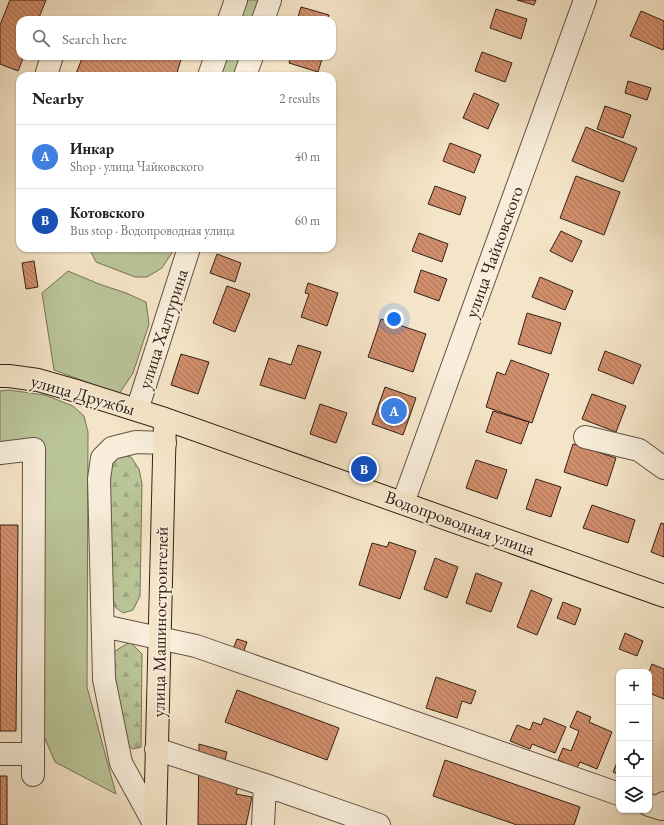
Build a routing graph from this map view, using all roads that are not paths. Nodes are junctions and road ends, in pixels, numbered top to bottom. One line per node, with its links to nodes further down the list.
1 (236, 0): 4 (street)
2 (270, 0): 5 (street)
3 (585, 0): 20 (street, улица Чайковского)
4 (230, 16)
5 (264, 16)
6 (51, 60): 9 (street)
7 (215, 60): 10 (street)
8 (251, 60): 11 (street)
9 (47, 72)
10 (210, 72)
11 (246, 72)
12 (188, 252): 14 (street, улица Халтурина)
13 (0, 376): 14 (main road, улица Дружбы)
14 (137, 410): 15 (main road, улица Дружбы)
15 (165, 419): 17 (main road, улица Машиностроителей); 20 (main road, Водопроводная улица)
16 (585, 437): 19 (street)
17 (165, 443): 22 (street); 23 (main road, улица Машиностроителей)
18 (0, 453): 25 (street)
19 (664, 468)
20 (403, 504): 21 (main road, Водопроводная улица)
21 (664, 596)
22 (103, 626): 23 (street); 28 (street)
23 (159, 639): 24 (main road, улица Машиностроителей); 27 (street)
24 (156, 749): 26 (street); 28 (main road, улица Машиностроителей)
25 (0, 754)
26 (265, 785): 29 (street); 30 (street)
27 (616, 793)
28 (155, 825)
29 (263, 825)
30 (379, 825)

